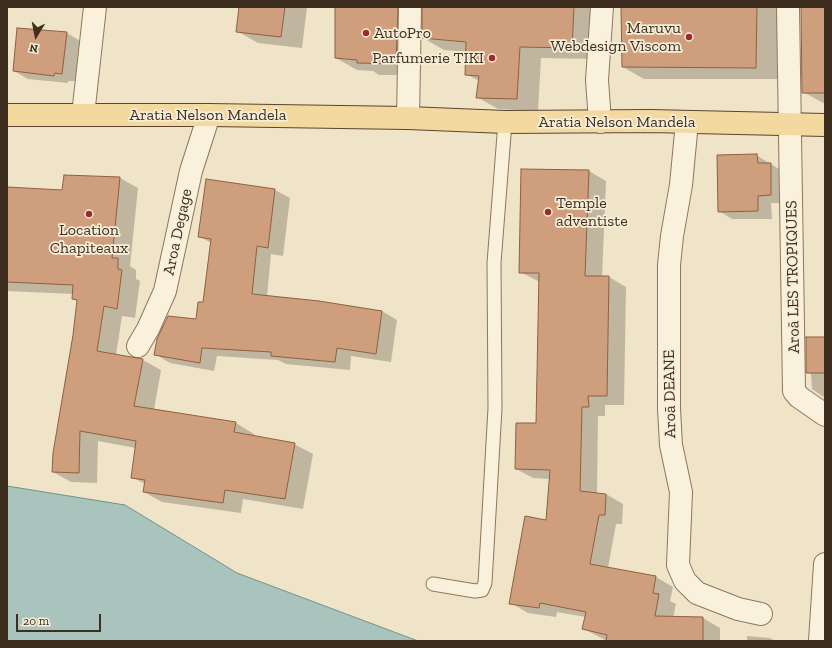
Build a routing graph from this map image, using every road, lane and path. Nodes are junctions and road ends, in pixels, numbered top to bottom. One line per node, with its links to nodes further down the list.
1 (95, 7): 6 (street)
2 (410, 7): 8 (street)
3 (602, 7): 10 (street)
4 (788, 7): 12 (street)
5 (7, 115): 6 (main road, Aratia Nelson Mandela)
6 (83, 115): 7 (main road, Aratia Nelson Mandela)
7 (209, 115): 8 (main road, Aratia Nelson Mandela); 14 (street, Aroa Degage)
8 (408, 118): 9 (main road, Aratia Nelson Mandela)
9 (505, 122): 10 (main road, Aratia Nelson Mandela); 17 (lane)
10 (600, 122): 11 (main road, Aratia Nelson Mandela)
11 (687, 122): 12 (main road, Aratia Nelson Mandela); 18 (street, Aroā DEANE)
12 (791, 124): 13 (main road, Aratia Nelson Mandela); 15 (street, Aroā LES TROPIQUES)
13 (825, 125)
14 (138, 346)
15 (825, 415)
16 (825, 564): 19 (street)
17 (433, 584)
18 (761, 614)
19 (820, 641)

